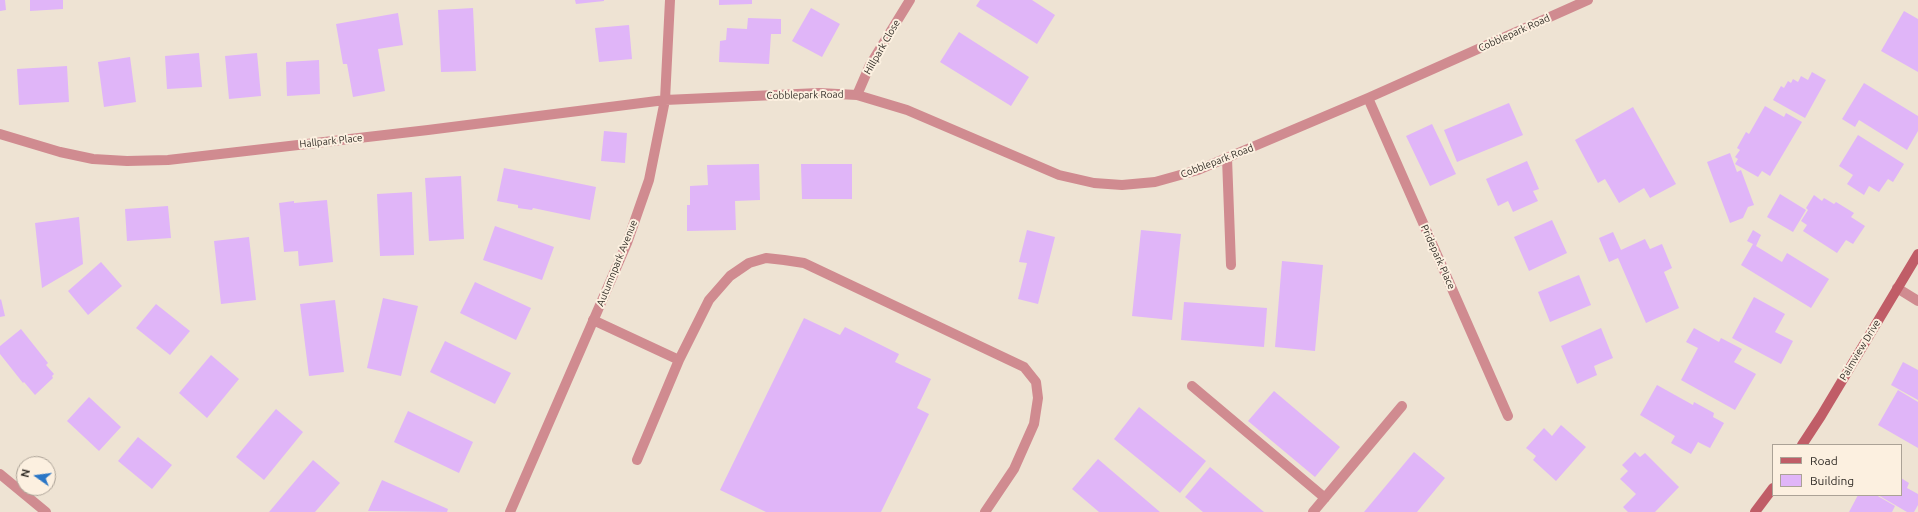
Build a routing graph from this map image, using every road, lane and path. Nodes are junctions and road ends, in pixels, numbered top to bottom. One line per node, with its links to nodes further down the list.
1 (670, 0): 6 (street, Autumnpark Avenue)
2 (910, 0): 4 (street, Hillpark Close)
3 (1588, 0): 5 (street, Cobblepark Road)
4 (857, 95): 6 (street, Cobblepark Road); 8 (street, Cobblepark Road)
5 (1368, 98): 8 (street, Cobblepark Road); 17 (street, Pridepark Place)
6 (664, 100): 7 (street, Hallpark Place); 13 (street, Autumnpark Avenue)
7 (0, 134)
8 (1227, 158): 10 (street)
9 (1918, 254): 11 (street, Palmview Drive)
10 (1231, 265)
11 (1897, 288): 12 (street); 18 (street, Palmview Drive)
12 (1918, 301)
13 (593, 320): 14 (street); 24 (street, Autumnpark Avenue)
14 (679, 360): 19 (street); 25 (street)
15 (1192, 386): 22 (street)
16 (1402, 406): 22 (street)
17 (1508, 416)
18 (1803, 444)
19 (638, 460)
20 (0, 474): 23 (street)
21 (1772, 489): 27 (street)
22 (1324, 498): 26 (street)
23 (46, 512)
24 (510, 512)
25 (985, 512)
26 (1313, 512)
27 (1755, 512)

